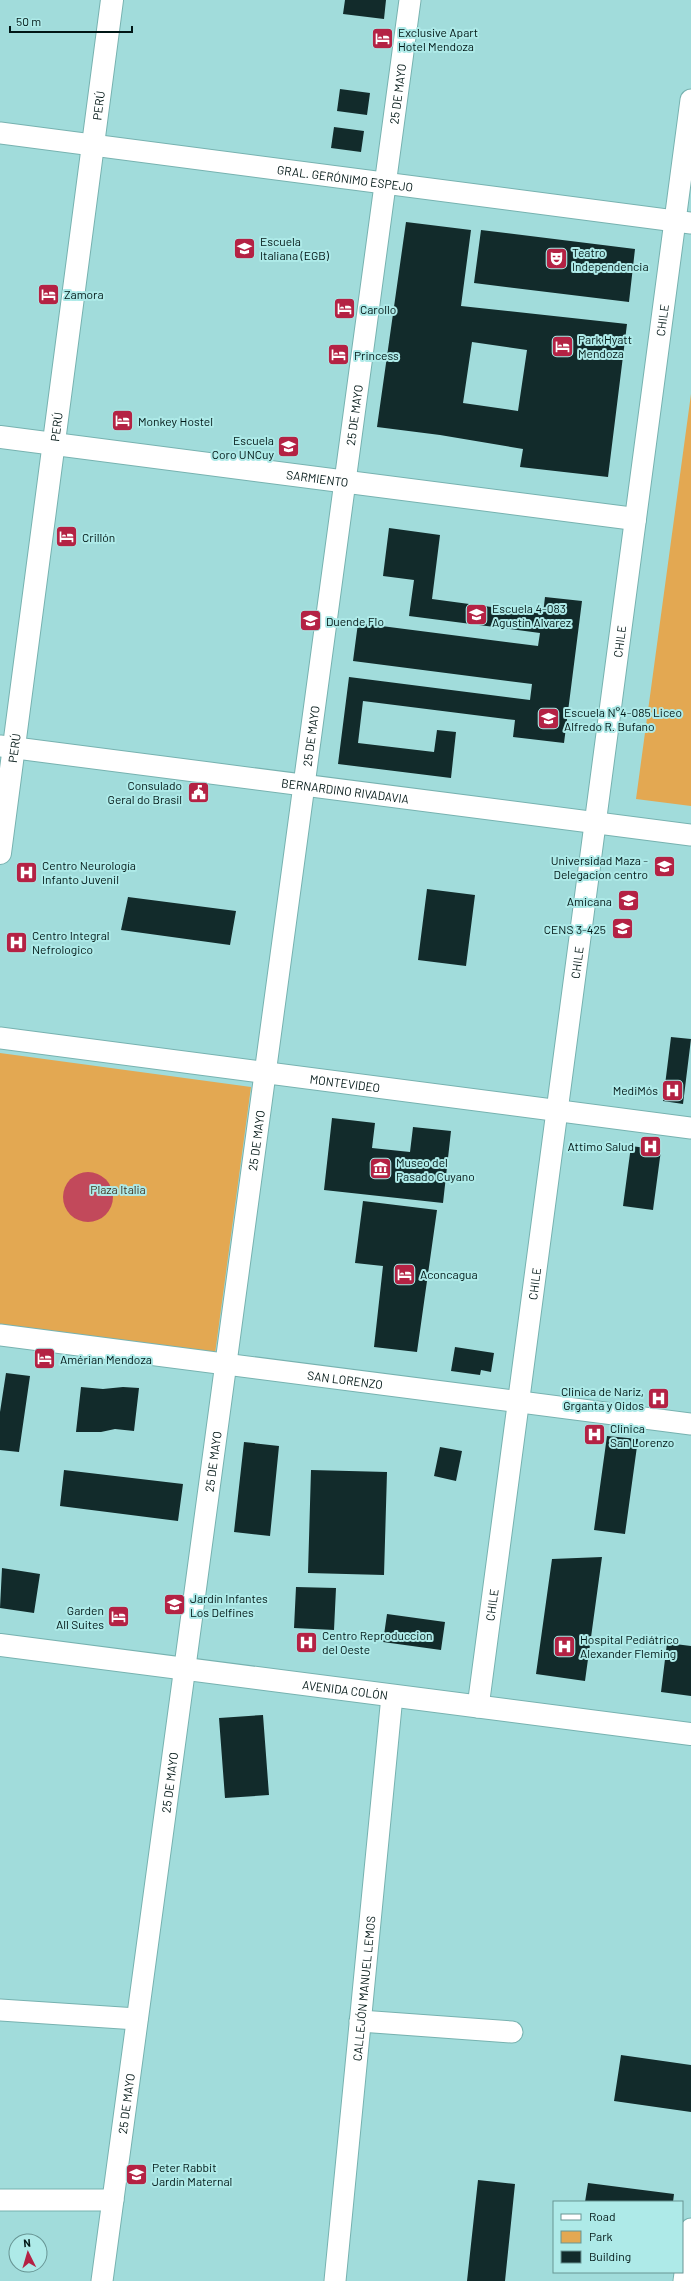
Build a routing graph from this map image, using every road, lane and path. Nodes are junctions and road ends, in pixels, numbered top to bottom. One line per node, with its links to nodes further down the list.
1 (112, 0): 5 (main road, PERÚ)
2 (410, 0): 6 (street, 25 DE MAYO)
3 (691, 100): 7 (street, CHILE)
4 (0, 133): 5 (street, GRAL. GERÓNIMO ESPEJO)
5 (93, 145): 6 (street, GRAL. GERÓNIMO ESPEJO); 9 (main road, PERÚ)
6 (385, 183): 7 (street, GRAL. GERÓNIMO ESPEJO); 10 (street, 25 DE MAYO)
7 (683, 222): 11 (street, CHILE)
8 (0, 437): 9 (main road, SARMIENTO)
9 (53, 444): 10 (main road, SARMIENTO); 12 (main road, PERÚ)
10 (345, 482): 11 (main road, SARMIENTO); 13 (street, 25 DE MAYO)
11 (636, 519): 14 (street, CHILE)
12 (7, 747): 13 (street, BERNARDINO RIVADAVIA); 16 (main road, PERÚ)
13 (304, 785): 14 (street, BERNARDINO RIVADAVIA); 18 (street, 25 DE MAYO)
14 (595, 823): 15 (street, BERNARDINO RIVADAVIA); 19 (street, CHILE)
15 (691, 835)
16 (0, 853)
17 (0, 1038): 18 (street, MONTEVIDEO)
18 (265, 1073): 19 (street, MONTEVIDEO); 22 (street, 25 DE MAYO)
19 (557, 1111): 20 (street, MONTEVIDEO); 23 (street, CHILE)
20 (691, 1128)
21 (0, 1335): 22 (street, SAN LORENZO)
22 (226, 1364): 23 (street, SAN LORENZO); 26 (street, 25 DE MAYO)
23 (518, 1402): 24 (street, SAN LORENZO); 28 (street, CHILE)
24 (691, 1424)
25 (0, 1645): 26 (main road, AVENIDA COLÓN)
26 (185, 1669): 27 (main road, AVENIDA COLÓN); 31 (street, 25 DE MAYO)
27 (392, 1696): 28 (main road, AVENIDA COLÓN); 32 (street, CALLEJÓN MANUEL LEMOS)
28 (478, 1707): 29 (main road, AVENIDA COLÓN)
29 (691, 1734)
30 (0, 2010): 31 (street)
31 (138, 2019): 35 (street, 25 DE MAYO)
32 (360, 2021): 33 (street); 38 (street, CALLEJÓN MANUEL LEMOS)
33 (512, 2032)
34 (0, 2200): 35 (street)
35 (113, 2200): 37 (street, 25 DE MAYO)
36 (691, 2229): 39 (street)
37 (102, 2281)
38 (335, 2281)
39 (684, 2281)

